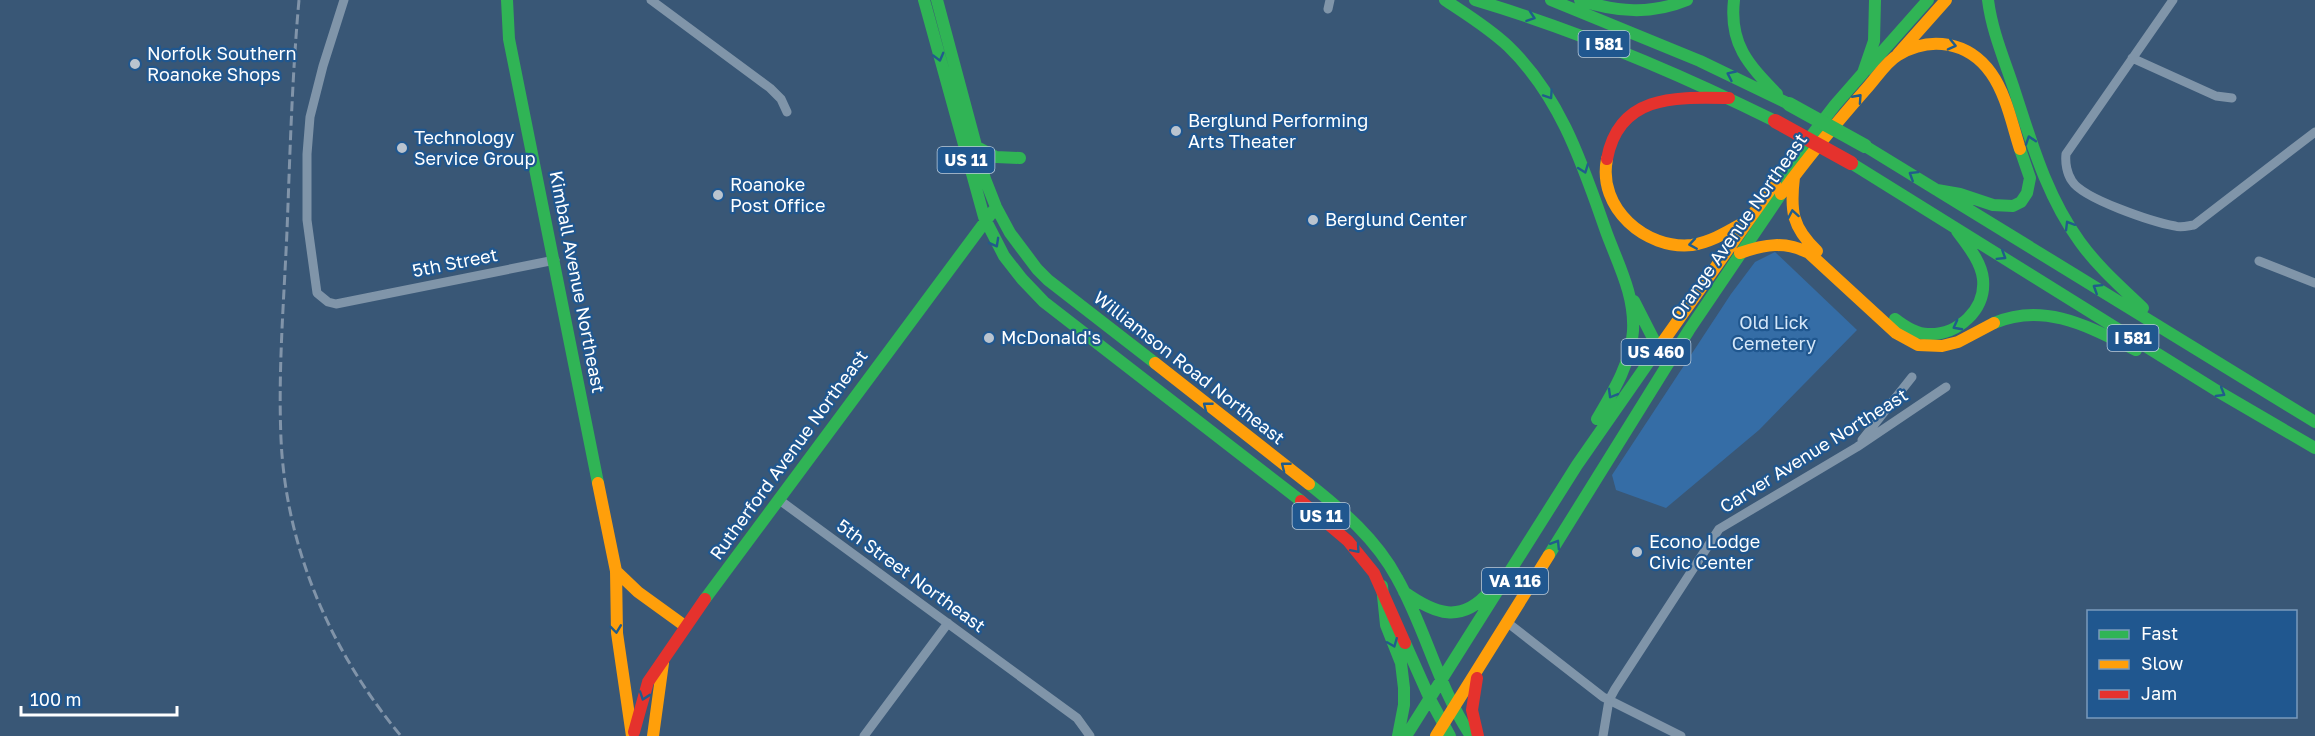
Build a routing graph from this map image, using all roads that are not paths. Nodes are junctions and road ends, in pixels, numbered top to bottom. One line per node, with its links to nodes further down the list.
1 (344, 0): 34 (street, 5th Street)
2 (507, 0): 34 (main road, Kimball Avenue Northeast)
3 (651, 0): 23 (street)
4 (924, 0): 30 (main road, Williamson Road Northeast / US 11, one-way to 30)
5 (937, 0): 25 (main road, Williamson Road Northeast / US 11)
6 (1445, 0): 37 (main road, one-way to 37)
7 (1475, 0): 20 (main road, I 581, one-way to 20)
8 (1551, 0): 22 (main road, I 581, one-way to 8)
9 (1580, 0): 10 (main road)
10 (1687, 0)
11 (1734, 0): 22 (main road)
12 (1875, 0): 19 (main road)
13 (1928, 0): 19 (main road, US 460)
14 (1946, 0): 17 (main road, US 460)
15 (1988, 0): 38 (main road, one-way to 15)
16 (2173, 0): 18 (street)
17 (1896, 56): 27 (main road, Orange Avenue Northeast / US 460, one-way to 17); 28 (main road, one-way to 28)
18 (2132, 58): 21 (street); 24 (street)
19 (1863, 74): 31 (main road, Orange Avenue Northeast / US 460)
20 (1729, 98): 31 (main road, one-way to 20); 32 (main road, I 581, bridge)
21 (2232, 98)
22 (1787, 103): 28 (main road, I 581, one-way to 22, bridge)
23 (787, 112)
24 (2315, 132)
25 (977, 147): 26 (main road); 29 (main road, Williamson Road Northeast / US 11)
26 (1020, 158)
27 (1794, 176): 32 (main road, one-way to 27); 33 (main road, Orange Avenue Northeast / US 460)
28 (1937, 190): 38 (main road, I 581, one-way to 28)
29 (996, 207): 30 (main road, Rutherford Avenue Northeast); 52 (main road, Williamson Road Northeast / US 11, one-way to 29)
30 (984, 220): 48 (main road, Rutherford Avenue Northeast); 51 (main road, Williamson Road Northeast / US 11, one-way to 51)
31 (1746, 221): 39 (main road, Orange Avenue Northeast / US 460)
32 (1953, 225): 41 (main road, I 581, one-way to 41)
33 (1740, 254): 41 (main road); 54 (main road, Orange Avenue Northeast / US 460, one-way to 33)
34 (555, 261): 50 (main road, Kimball Avenue Northeast)
35 (2259, 261): 36 (street)
36 (2315, 283)
37 (1627, 287): 39 (main road); 47 (main road, one-way to 47)
38 (2165, 329): 43 (main road, I 581)
39 (1658, 348): 46 (main road, Orange Avenue Northeast / US 460)
40 (1912, 377): 44 (street)
41 (2198, 378): 45 (main road, I 581, one-way to 45)
42 (1946, 387): 44 (street, Carver Avenue Northeast)
43 (2315, 422)
44 (1857, 447): 59 (street, Carver Avenue Northeast)
45 (2315, 448)
46 (1577, 465): 47 (main road, Orange Avenue Northeast / US 460); 58 (main road, VA 116)
47 (1565, 483): 49 (main road, Orange Avenue Northeast / US 460)
48 (778, 499): 53 (street, 5th Street Northeast); 55 (main road, Rutherford Avenue Northeast)
49 (1522, 552): 52 (main road, VA 116); 58 (main road, Orange Avenue Northeast / US 460)
50 (616, 571): 55 (main road); 63 (main road, Kimball Avenue Northeast, one-way to 63)
51 (1382, 586): 60 (main road, Williamson Road Northeast / US 11); 67 (main road, one-way to 67)
52 (1404, 592): 58 (main road, Williamson Road Northeast / US 11)
53 (948, 623): 65 (street); 66 (street, 5th Street Northeast)
54 (1508, 623): 57 (main road, Orange Avenue Northeast / US 460); 59 (street)
55 (685, 626): 56 (main road, Rutherford Avenue Northeast)
56 (664, 659): 63 (main road, Rutherford Avenue Northeast, one-way to 63); 64 (main road)
57 (1481, 665): 61 (main road, Orange Avenue Northeast / US 460); 70 (main road)
58 (1442, 688): 60 (main road, Orange Avenue Northeast / US 460); 61 (main road, Williamson Road Northeast / US 11)
59 (1609, 700): 71 (street, Carver Avenue Northeast); 72 (street)
60 (1432, 703): 62 (main road, Williamson Road Northeast / US 11); 68 (main road, Orange Avenue Northeast)
61 (1453, 709): 62 (main road, Orange Avenue Northeast); 69 (main road, Williamson Road Northeast / US 11)
62 (1443, 732)
63 (633, 736)
64 (653, 736)
65 (864, 736)
66 (1090, 736)
67 (1398, 736)
68 (1406, 736)
69 (1471, 736)
70 (1478, 736)
71 (1603, 736)
72 (1681, 736)

